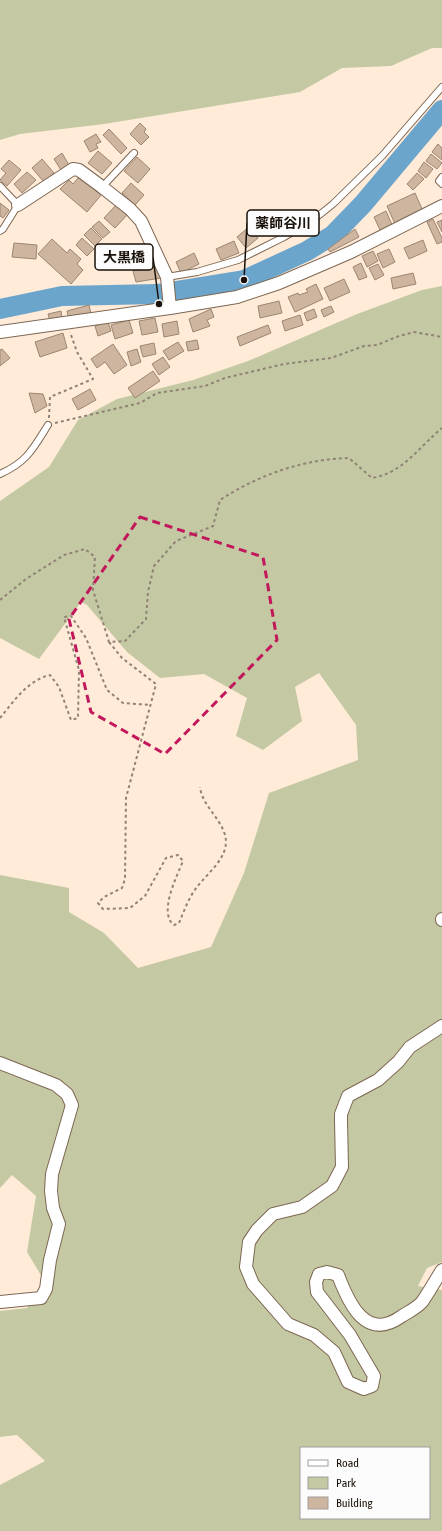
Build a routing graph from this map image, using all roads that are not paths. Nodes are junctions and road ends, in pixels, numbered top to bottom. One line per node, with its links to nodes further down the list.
1 (442, 87): 10 (lane)
2 (134, 153): 6 (lane)
3 (442, 177): 4 (lane)
4 (442, 184)
5 (0, 186): 7 (lane)
6 (102, 186): 7 (street); 10 (street)
7 (18, 205): 9 (lane)
8 (442, 206): 11 (street)
9 (0, 230)
10 (167, 280): 11 (street)
11 (170, 305): 12 (street)
12 (0, 332)
13 (48, 425): 14 (lane)
14 (0, 474)
15 (442, 1026): 17 (street)
16 (0, 1062): 18 (street)
17 (442, 1270)
18 (0, 1302)

